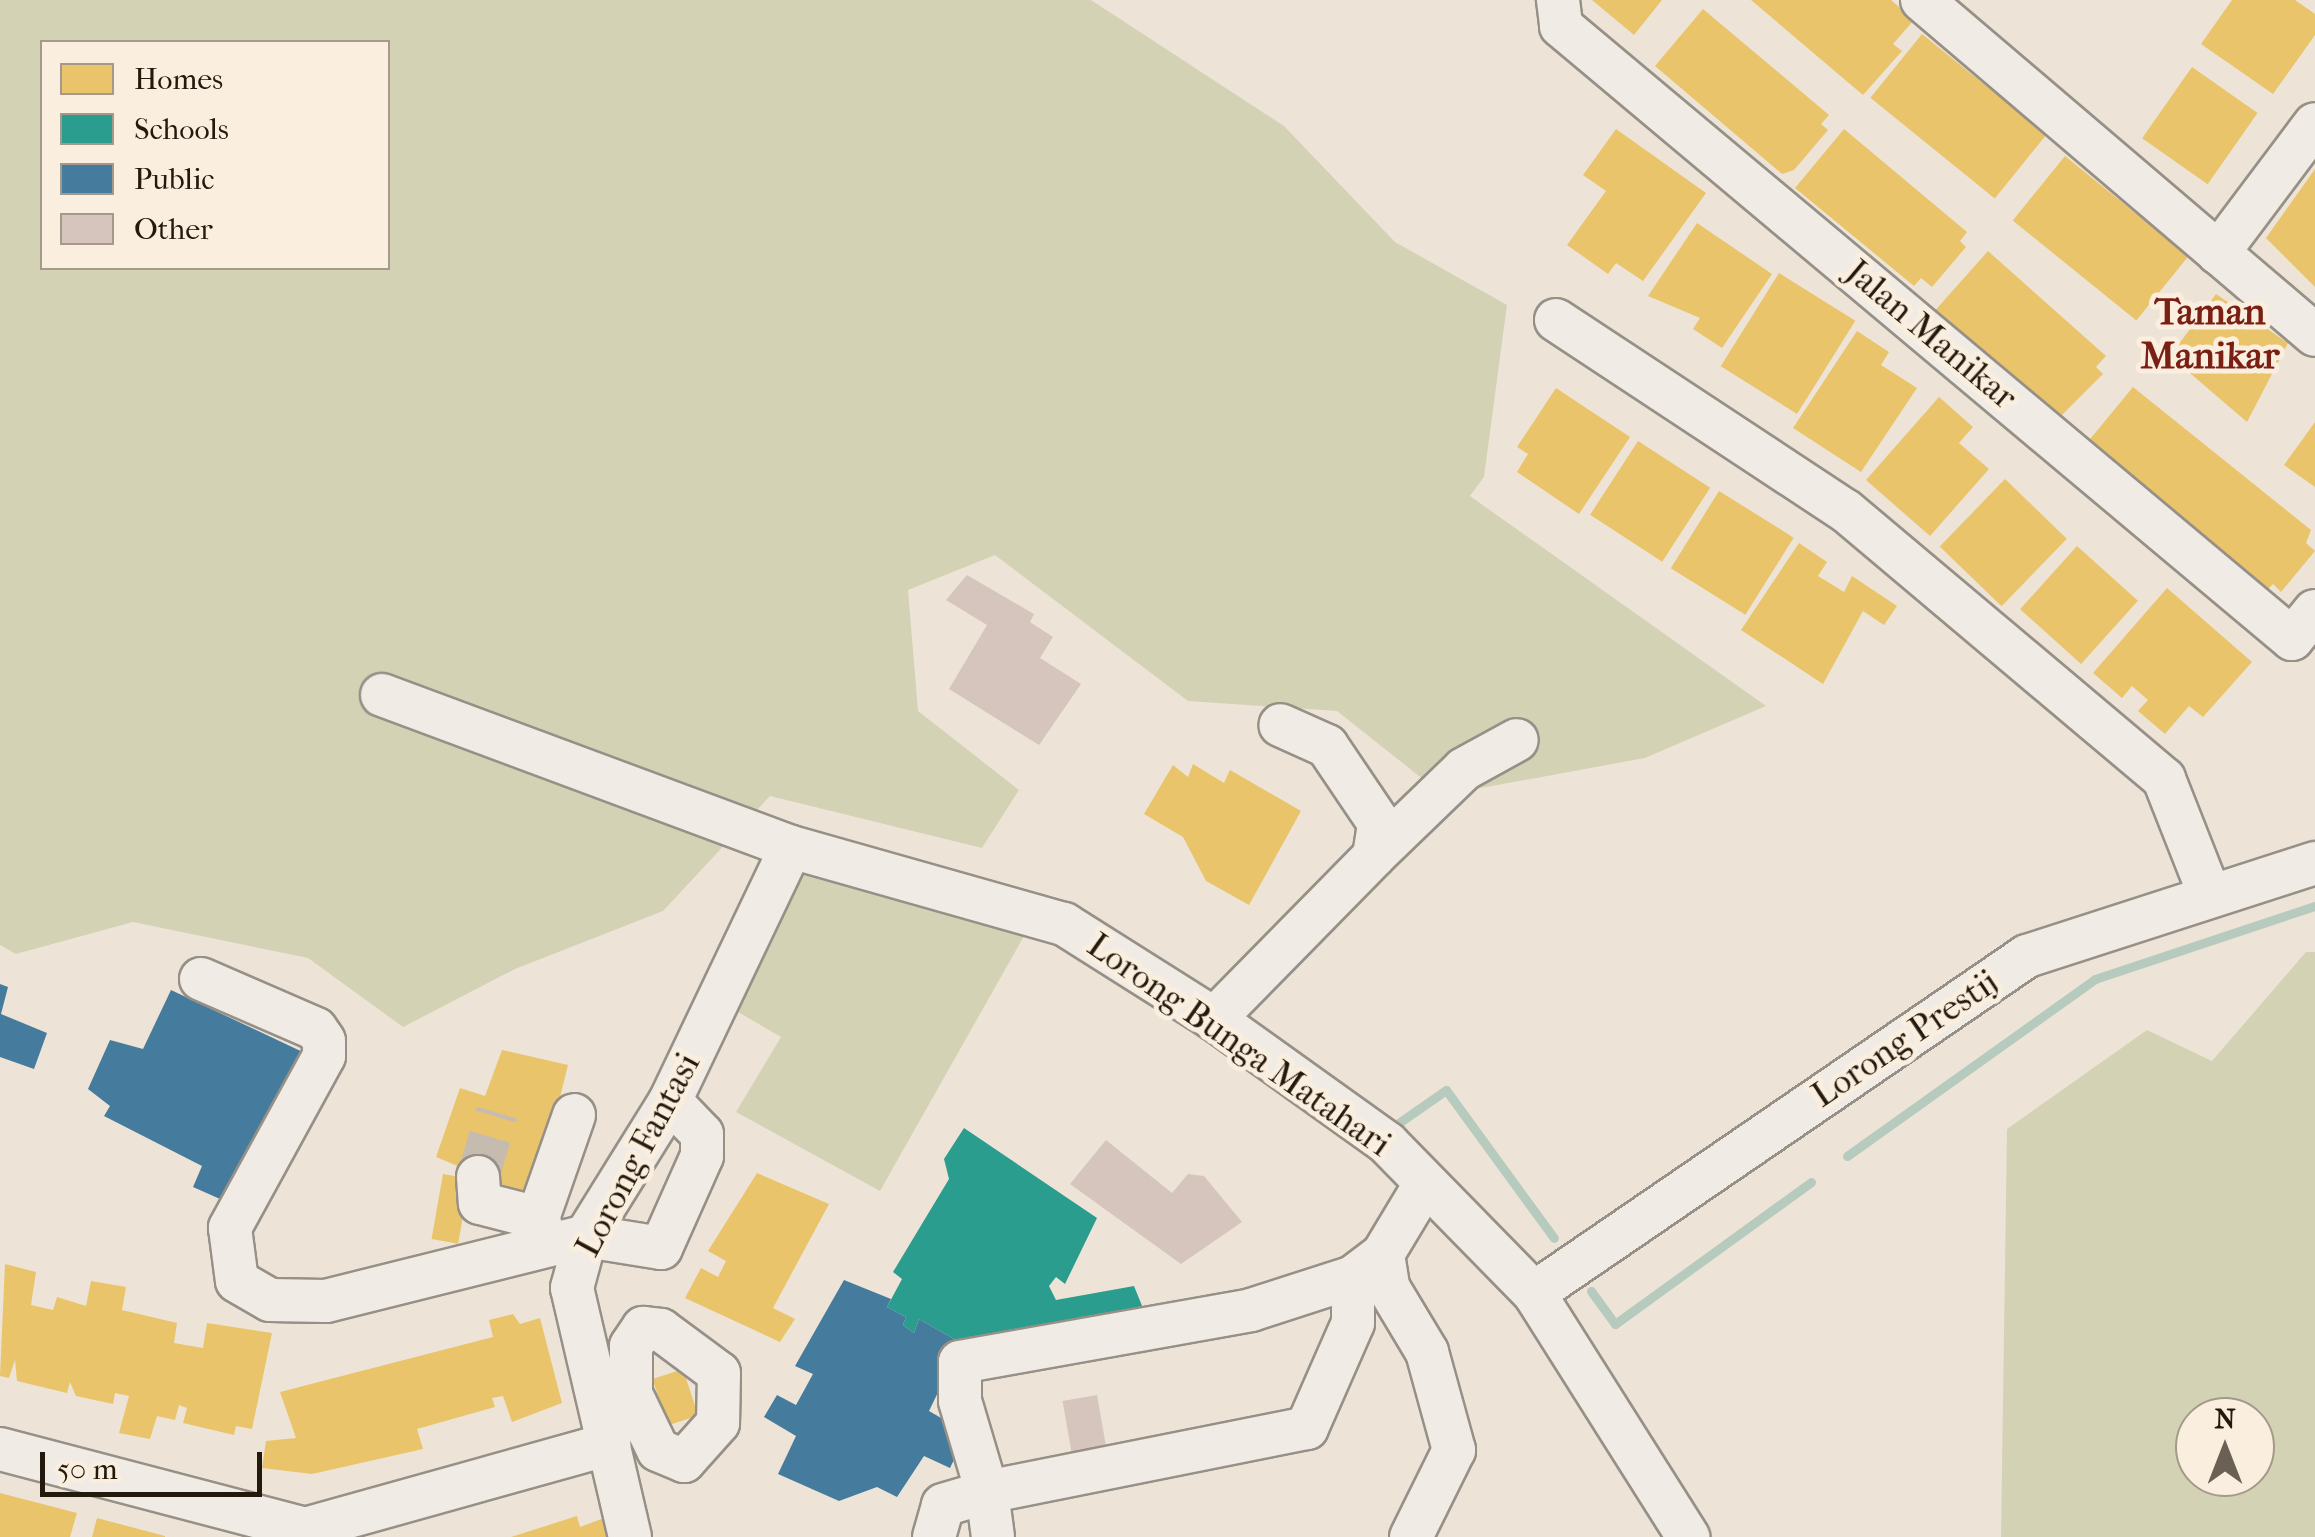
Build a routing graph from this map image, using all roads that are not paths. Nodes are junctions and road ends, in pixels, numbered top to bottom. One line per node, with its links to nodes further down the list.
1 (1558, 0): 7 (street, Jalan Manikar)
2 (1922, 0): 4 (street)
3 (2315, 124): 4 (street)
4 (2218, 253): 6 (street)
5 (1556, 320): 14 (street)
6 (2315, 336)
7 (2315, 611)
8 (382, 695): 11 (street, Lorong Bunga Matahari)
9 (1280, 726): 12 (street)
10 (1517, 740): 12 (street)
11 (791, 847): 16 (street, Lorong Bunga Matahari); 17 (street, Lorong Fantasi)
12 (1374, 856): 16 (street)
13 (2315, 863): 14 (street, Lorong Prestij)
14 (2210, 896): 23 (street, Lorong Prestij)
15 (201, 979): 21 (street)
16 (1214, 1019): 20 (street, Lorong Bunga Matahari)
17 (670, 1101): 21 (street, Lorong Fantasi); 21 (street)
18 (574, 1116): 21 (street)
19 (478, 1177): 21 (street)
20 (1425, 1184): 22 (street); 23 (street, Lorong Bunga Matahari)
21 (557, 1232): 24 (street, Lorong Fantasi)
22 (1368, 1265): 26 (street); 26 (street); 30 (street)
23 (1534, 1293): 31 (street, Lorong Bunga Matahari)
24 (609, 1444): 25 (street); 27 (street, Lorong Fantasi)
25 (0, 1448)
26 (987, 1492): 28 (street); 29 (street)
27 (630, 1537)
28 (934, 1537)
29 (994, 1537)
30 (1411, 1537)
31 (1688, 1537)

